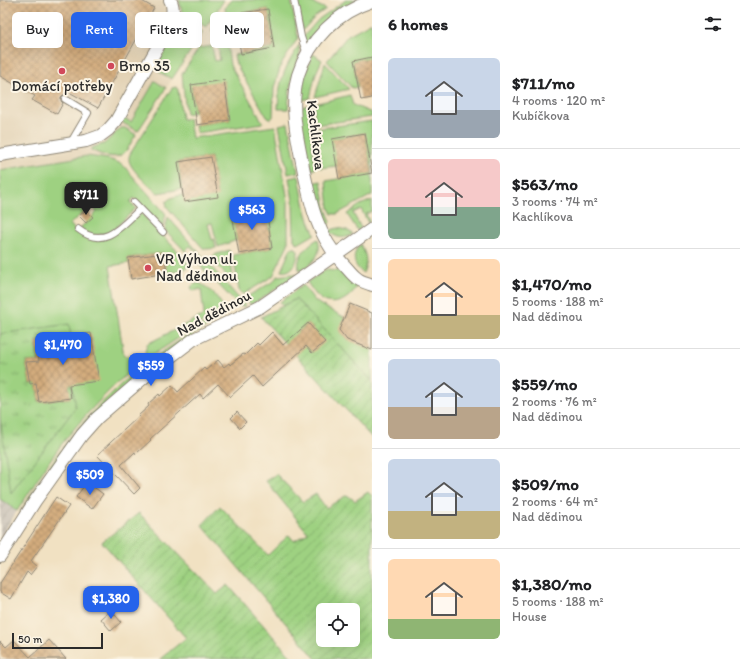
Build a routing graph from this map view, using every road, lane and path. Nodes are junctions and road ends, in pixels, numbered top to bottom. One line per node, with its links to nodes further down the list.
1 (170, 0): 6 (street)
2 (294, 0): 4 (lane)
3 (372, 1): 4 (street, Kachlíkova)
4 (307, 54): 13 (street, Kachlíkova)
5 (65, 99): 6 (lane)
6 (75, 143): 7 (street)
7 (0, 155)
8 (134, 202): 9 (lane)
9 (140, 209): 10 (lane); 12 (lane)
10 (78, 229)
11 (372, 229): 13 (street, Nad dědinou)
12 (163, 232)
13 (334, 255): 14 (street, Kachlíkova); 15 (street, Nad dědinou)
14 (372, 285)
15 (0, 556)

